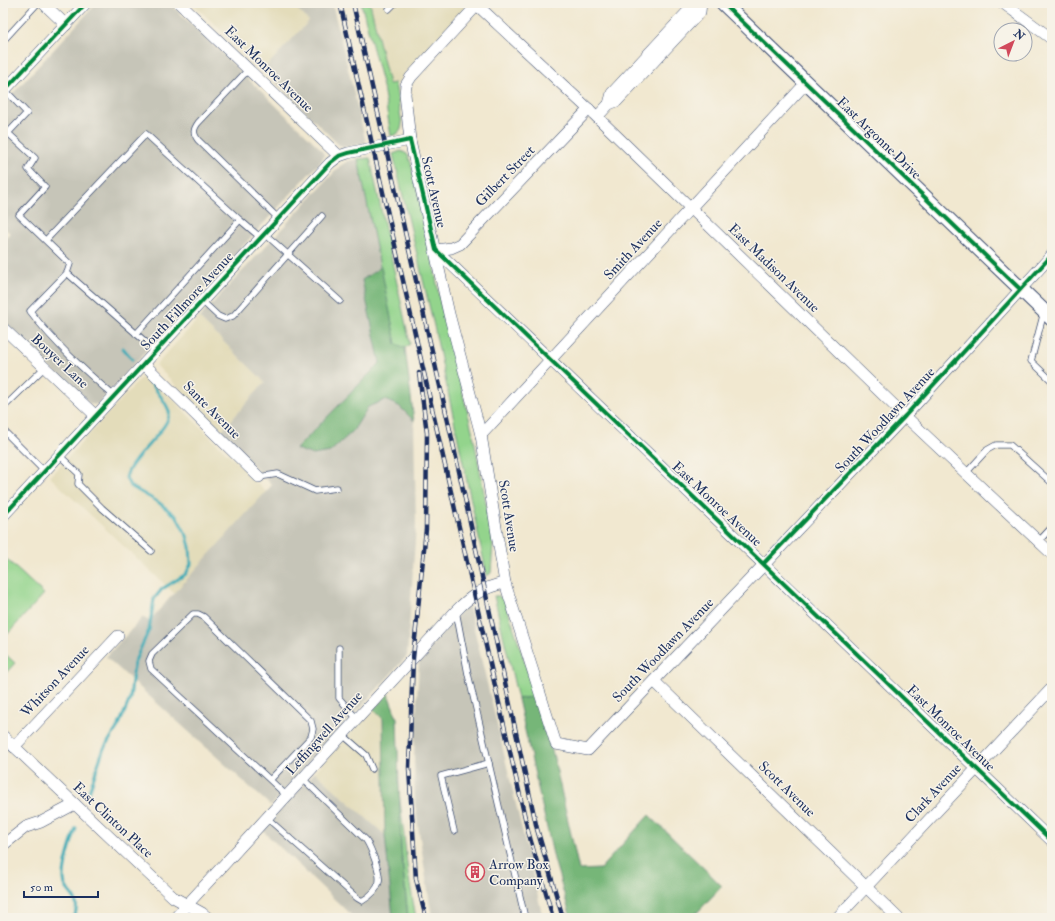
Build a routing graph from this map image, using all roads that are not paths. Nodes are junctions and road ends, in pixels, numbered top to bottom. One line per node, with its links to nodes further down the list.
1 (38, 3): 13 (lane)
2 (43, 3): 11 (street)
3 (86, 3): 11 (street)
4 (179, 3): 14 (street, East Monroe Avenue)
5 (395, 3): 10 (lane)
6 (700, 3): 18 (street)
7 (723, 3): 15 (street, East Argonne Drive)
8 (1003, 3): 12 (street)
9 (477, 4): 17 (street, East Madison Avenue); 19 (street)
10 (389, 9)
11 (66, 25): 16 (street)
12 (1052, 39)
13 (3, 41)
14 (248, 70): 20 (street, East Monroe Avenue); 23 (lane)
15 (806, 82): 21 (street, Smith Avenue); 31 (street, East Argonne Drive)
16 (4, 91): 26 (lane)
17 (589, 110): 18 (street, East Madison Avenue); 27 (street, Gilbert Street)
18 (597, 117): 21 (street, East Madison Avenue)
19 (410, 140): 20 (street, South Fillmore Avenue); 27 (street, Scott Avenue)
20 (339, 156): 23 (street, South Fillmore Avenue)
21 (690, 209): 38 (street, Smith Avenue); 45 (street, East Madison Avenue)
22 (322, 216): 28 (lane)
23 (279, 219): 25 (street, South Fillmore Avenue)
24 (240, 220): 25 (lane); 26 (lane); 36 (lane)
25 (263, 236): 28 (lane); 32 (street, South Fillmore Avenue)
26 (46, 240): 30 (lane)
27 (436, 250): 38 (street, East Monroe Avenue); 47 (street, Scott Avenue)
28 (288, 255): 32 (lane); 33 (lane)
29 (1052, 255): 31 (street, South Woodlawn Avenue)
30 (66, 273): 36 (lane); 42 (lane)
31 (1020, 289): 34 (street, East Argonne Drive); 45 (street, South Woodlawn Avenue)
32 (202, 301): 37 (street, South Fillmore Avenue)
33 (340, 301)
34 (1048, 316): 41 (lane)
35 (3, 328): 40 (street, Bouyer Lane)
36 (136, 334): 37 (lane)
37 (156, 351): 39 (street, South Fillmore Avenue)
38 (550, 361): 47 (street, Smith Avenue); 59 (street, East Monroe Avenue)
39 (144, 364): 42 (street, South Fillmore Avenue); 51 (street, Sante Avenue)
40 (45, 367): 43 (lane); 44 (street, Bouyer Lane)
41 (1052, 381)
42 (114, 396): 44 (street, South Fillmore Avenue)
43 (3, 408)
44 (96, 416): 48 (street, South Fillmore Avenue)
45 (905, 416): 50 (street, East Madison Avenue); 59 (street, South Woodlawn Avenue)
46 (3, 430): 49 (lane)
47 (481, 435): 60 (street, Scott Avenue)
48 (59, 455): 49 (street, South Fillmore Avenue); 57 (lane)
49 (44, 471): 54 (street, South Fillmore Avenue)
50 (966, 473): 52 (lane); 56 (street, East Madison Avenue)
51 (259, 477): 53 (lane)
52 (1052, 483)
53 (337, 488)
54 (3, 516)
55 (1052, 527): 56 (lane)
56 (1038, 541): 58 (street, East Madison Avenue)
57 (151, 551)
58 (1052, 554)
59 (764, 563): 64 (street, South Woodlawn Avenue); 72 (street, East Monroe Avenue)
60 (504, 583): 61 (street, Leffingwell Avenue); 70 (street, Scott Avenue)
61 (456, 611): 66 (street, Leffingwell Avenue); 71 (lane)
62 (118, 636): 69 (street, Whitson Avenue)
63 (339, 648): 66 (lane)
64 (654, 681): 70 (street, South Woodlawn Avenue); 82 (street, Scott Avenue)
65 (1052, 688): 72 (street, Clark Avenue)
66 (357, 719): 67 (street, Leffingwell Avenue)
67 (343, 735): 73 (lane); 74 (street, Leffingwell Avenue)
68 (3, 736): 69 (street, East Clinton Place)
69 (14, 747): 77 (street, East Clinton Place)
70 (588, 750)
71 (489, 763): 79 (lane); 86 (lane)
72 (976, 768): 80 (street, East Monroe Avenue); 82 (street, Clark Avenue)
73 (372, 770)
74 (303, 779): 76 (street, Leffingwell Avenue); 78 (lane)
75 (270, 780): 75 (lane); 76 (lane)
76 (287, 796): 78 (street, Leffingwell Avenue)
77 (75, 804): 81 (street); 83 (street, East Clinton Place)
78 (267, 818): 83 (street, Leffingwell Avenue)
79 (454, 831)
80 (1052, 841)
81 (3, 845)
82 (866, 887): 87 (street, Clark Avenue); 88 (street, Scott Avenue)
83 (188, 904): 84 (street, Leffingwell Avenue); 85 (street, East Clinton Place)
84 (175, 918)
85 (208, 918)
86 (525, 918)
87 (837, 918)
88 (898, 918)

